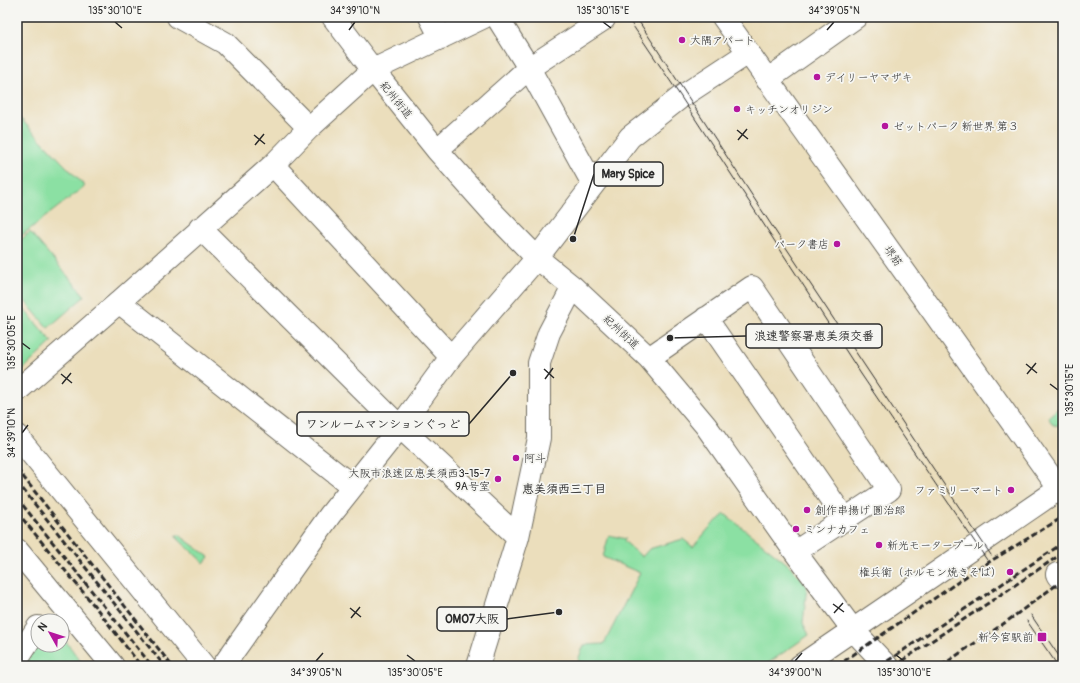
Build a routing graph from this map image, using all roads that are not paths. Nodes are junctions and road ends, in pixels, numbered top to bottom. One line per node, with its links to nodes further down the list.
1 (178, 17): 14 (street)
2 (333, 17): 12 (street, 紀州街道)
3 (430, 17): 9 (street)
4 (484, 17): 9 (street)
5 (497, 17): 11 (street)
6 (602, 17): 11 (street)
7 (723, 17): 10 (street, 堺筋)
8 (856, 17): 13 (street)
9 (441, 38): 12 (street)
10 (748, 53): 13 (street, 堺筋); 17 (street)
11 (529, 68): 15 (street); 17 (street)
12 (373, 70): 14 (street); 15 (street, 紀州街道)
13 (767, 80): 29 (street, 堺筋)
14 (309, 128): 16 (street)
15 (437, 150): 19 (street, 紀州街道)
16 (273, 165): 18 (street); 23 (street)
17 (593, 184): 19 (street)
18 (200, 228): 21 (street); 26 (street)
19 (537, 258): 20 (street, 紀州街道); 23 (street)
20 (573, 287): 24 (street, 紀州街道); 31 (street)
21 (119, 302): 25 (street); 28 (street)
22 (706, 318): 24 (street); 30 (street); 30 (street)
23 (451, 357): 26 (street)
24 (649, 358): 33 (street, 紀州街道)
25 (17, 391)
26 (400, 427): 28 (street); 31 (street)
27 (17, 436): 40 (street)
28 (352, 486): 41 (street)
29 (1062, 489): 36 (street)
30 (844, 518): 33 (street)
31 (518, 537): 42 (street)
32 (17, 550): 34 (street)
33 (794, 552): 36 (street, 紀州街道)
34 (56, 599): 35 (street); 39 (street)
35 (47, 613)
36 (853, 630): 43 (street); 44 (street, 紀州街道)
37 (30, 639): 38 (street)
38 (17, 659)
39 (112, 666)
40 (204, 666)
41 (222, 666)
42 (478, 666)
43 (800, 666)
44 (887, 666)

